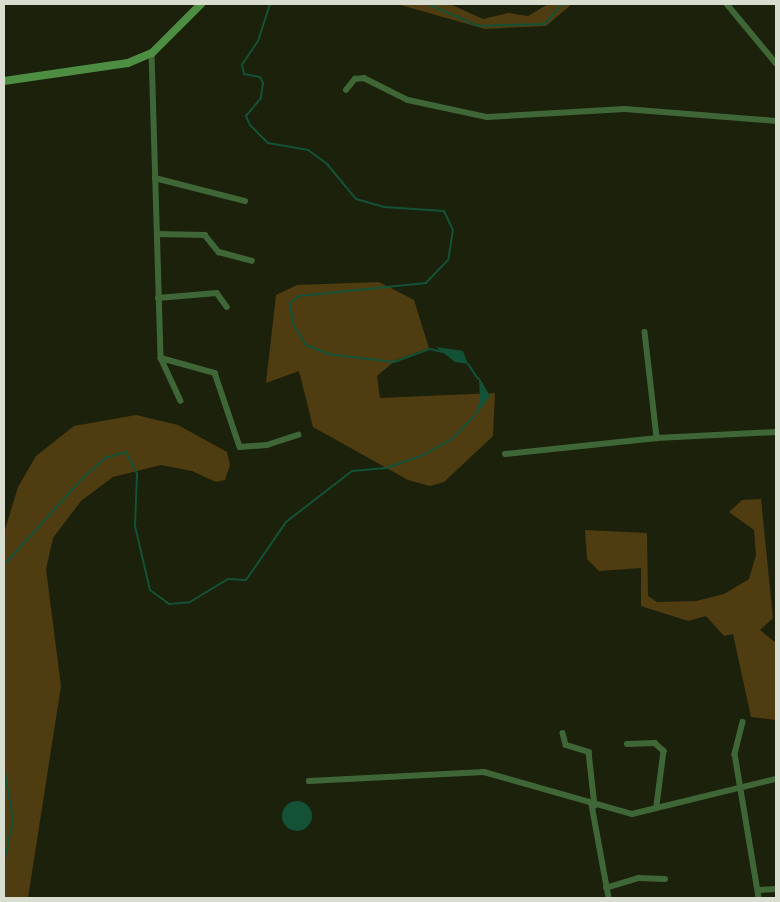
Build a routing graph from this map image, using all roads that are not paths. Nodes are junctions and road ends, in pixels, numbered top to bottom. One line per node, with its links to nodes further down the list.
1 (201, 4): 3 (main road)
2 (727, 4): 4 (street)
3 (152, 53): 5 (main road); 8 (street)
4 (776, 62)
5 (4, 81)
6 (346, 90): 7 (street)
7 (776, 121)
8 (155, 178): 9 (street); 10 (street)
9 (245, 201)
10 (157, 234): 11 (street); 12 (street)
11 (252, 261)
12 (158, 298): 13 (street); 15 (street)
13 (227, 307)
14 (645, 332): 19 (street)
15 (160, 358): 16 (street); 18 (street)
16 (180, 401)
17 (776, 432): 19 (street)
18 (298, 434)
19 (657, 438): 20 (street)
20 (505, 454)
21 (743, 722): 26 (street)
22 (564, 733): 27 (street)
23 (627, 744): 28 (street)
24 (776, 779): 26 (street)
25 (309, 781): 27 (street)
26 (741, 788): 28 (street); 32 (street)
27 (594, 806): 28 (street); 30 (street)
28 (658, 806)
29 (665, 879): 30 (street)
30 (606, 888): 33 (street)
31 (776, 889): 32 (street)
32 (758, 890): 34 (street)
33 (609, 898)
34 (759, 898)

